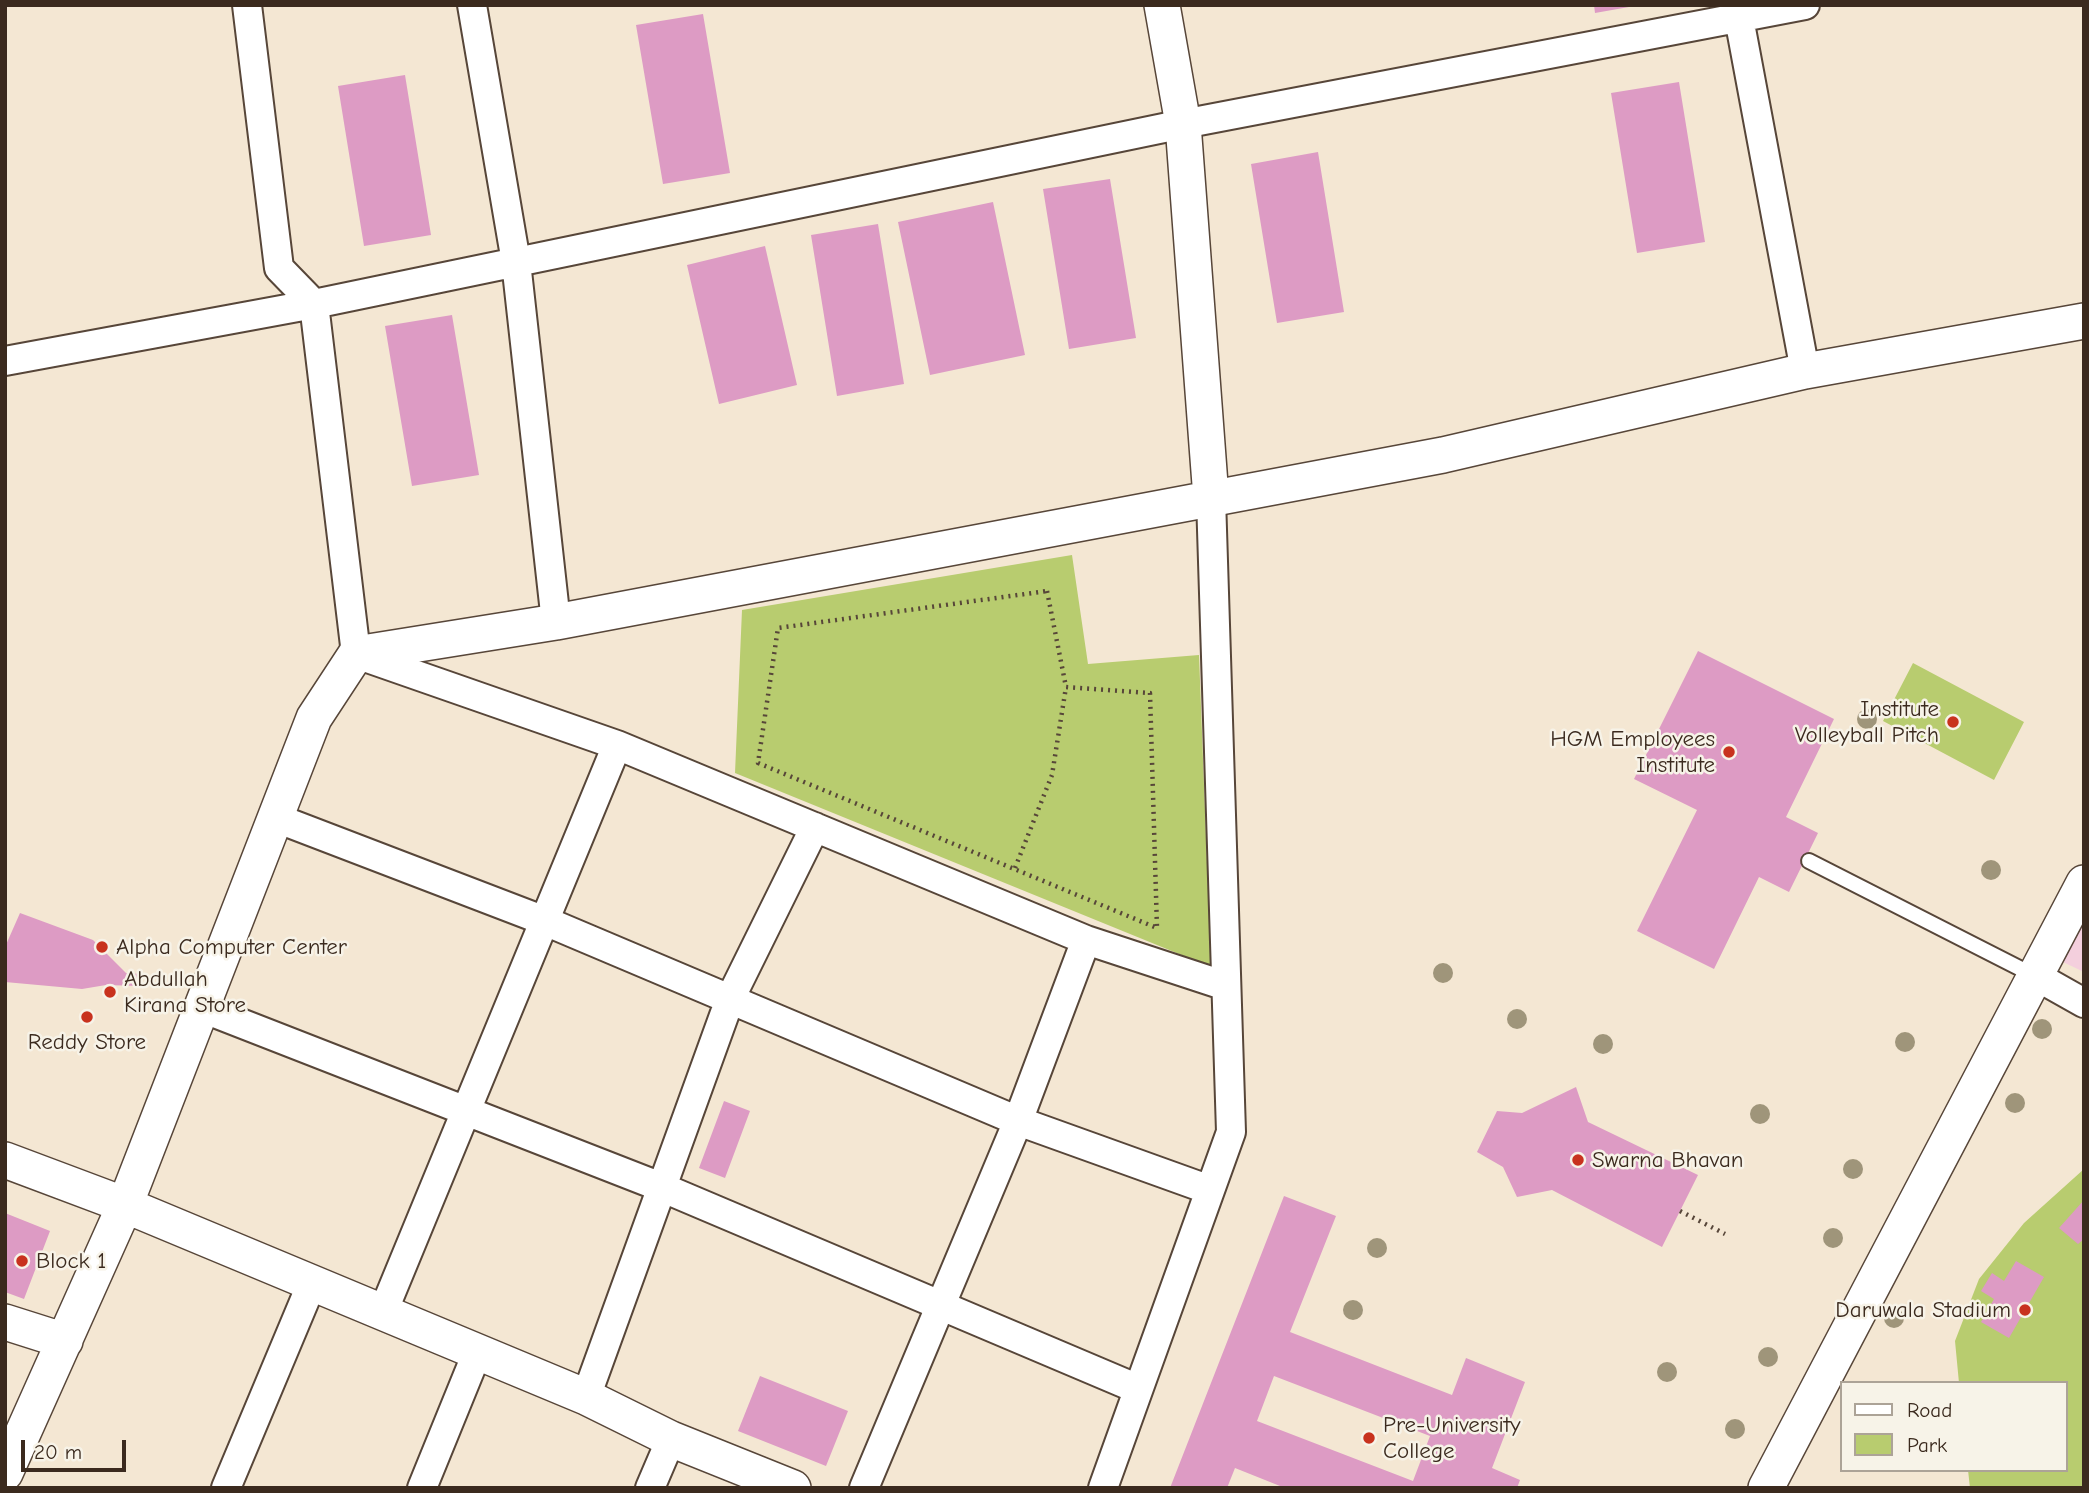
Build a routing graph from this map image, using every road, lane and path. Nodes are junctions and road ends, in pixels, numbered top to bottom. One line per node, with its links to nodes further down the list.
1 (247, 5): 8 (street)
2 (472, 5): 7 (street)
3 (1162, 5): 6 (street)
4 (1805, 5): 5 (street)
5 (1739, 18): 6 (street); 11 (street)
6 (1183, 124): 7 (street); 12 (street)
7 (516, 262): 8 (street); 13 (street)
8 (314, 304): 10 (street); 14 (street)
9 (2084, 321): 11 (street)
10 (5, 361)
11 (1805, 371): 12 (street)
12 (1211, 498): 13 (street); 25 (street)
13 (556, 622): 14 (street)
14 (356, 654): 16 (street); 17 (street)
15 (1066, 688): 20 (path); 20 (path); 20 (path)
16 (617, 745): 18 (street); 22 (street)
17 (276, 818): 22 (street); 28 (street)
18 (815, 827): 23 (street); 26 (street)
19 (1809, 861): 24 (lane)
20 (1015, 868)
21 (2084, 883): 24 (street)
22 (545, 921): 26 (street); 29 (street)
23 (1086, 940): 25 (street); 30 (street)
24 (2036, 976): 27 (street); 53 (street)
25 (1226, 986): 33 (street)
26 (730, 999): 30 (street); 32 (street)
27 (2084, 1003)
28 (202, 1008): 29 (street); 34 (street)
29 (467, 1109): 32 (street); 39 (street)
30 (1018, 1121): 33 (street); 38 (street)
31 (5, 1160): 34 (street)
32 (661, 1187): 38 (street); 44 (street)
33 (1210, 1191): 43 (street)
34 (125, 1205): 37 (street); 41 (street)
35 (1680, 1211): 36 (path)
36 (1725, 1234)
37 (312, 1283): 39 (street); 47 (street)
38 (941, 1307): 43 (street); 51 (street)
39 (383, 1312): 42 (street)
40 (5, 1322): 41 (street)
41 (65, 1341): 46 (street)
42 (477, 1353): 44 (street); 48 (street)
43 (1139, 1389): 52 (street)
44 (586, 1397): 45 (street)
45 (670, 1439): 49 (street); 50 (street)
46 (5, 1473)
47 (226, 1488)
48 (422, 1488)
49 (650, 1488)
50 (793, 1488)
51 (864, 1488)
52 (1103, 1488)
53 (1766, 1488)

